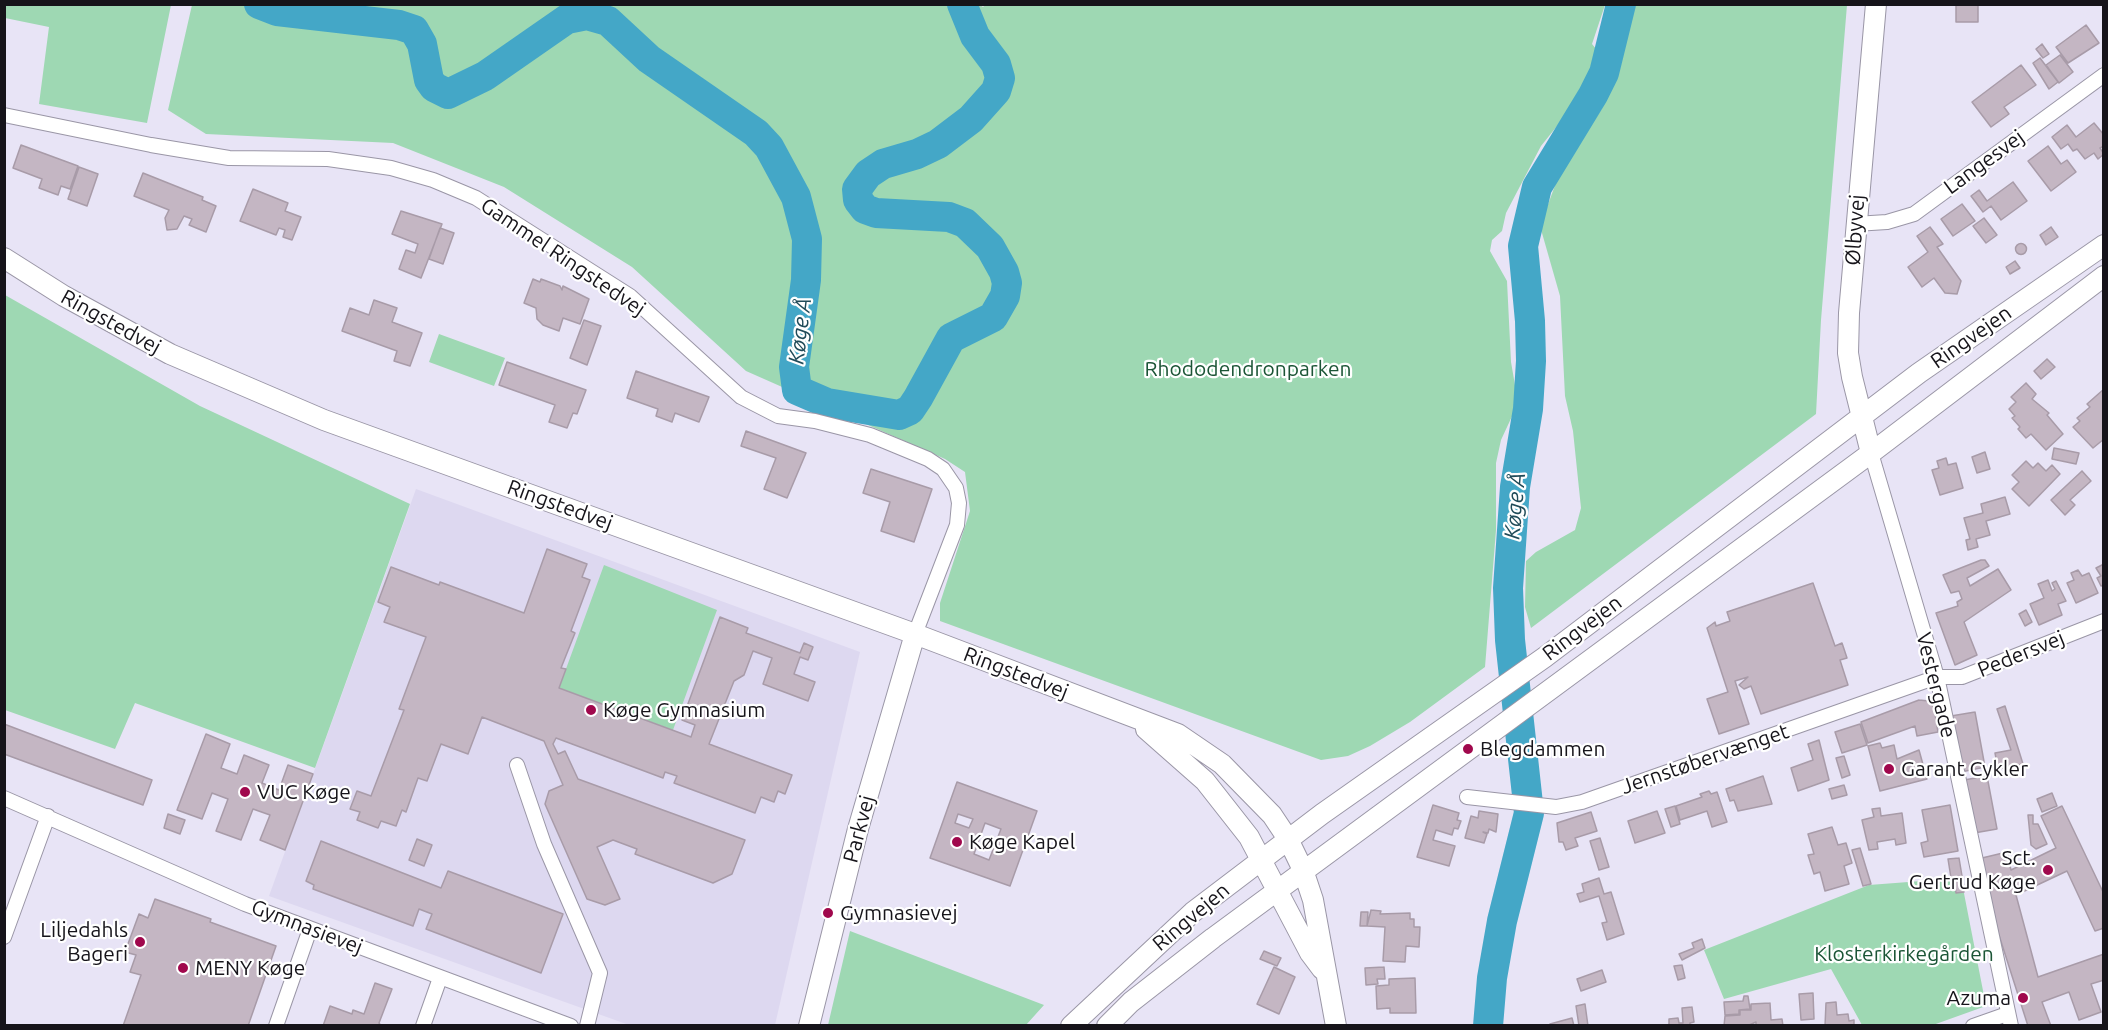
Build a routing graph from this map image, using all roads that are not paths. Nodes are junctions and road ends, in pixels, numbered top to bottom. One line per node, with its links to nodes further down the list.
1 (1876, 4): 4 (main road, Ølbyvej)
2 (2103, 75): 4 (street, Langesvej)
3 (4, 116): 11 (street, Gammel Ringstedvej)
4 (1855, 224): 8 (main road, Ølbyvej)
5 (2103, 244): 8 (main road, Ringvejen)
6 (4, 258): 11 (main road, Ringstedvej)
7 (2103, 276): 9 (main road, Ringvejen)
8 (1861, 416): 9 (main road, Ølbyvej); 18 (main road, Ringvejen)
9 (1871, 453): 12 (street, Vestergade); 20 (main road, Ringvejen)
10 (2103, 621): 12 (street, Pedersvej)
11 (915, 634): 13 (main road, Ringstedvej); 31 (main road, Parkvej)
12 (1937, 677): 15 (street, Jernstøbervænget); 26 (street, Vestergade)
13 (1132, 718): 18 (main road, Ringstedvej); 19 (main road, Ringstedvej)
14 (517, 765): 30 (street)
15 (1467, 797)
16 (4, 798): 17 (street, Gymnasievej)
17 (48, 816): 22 (street, Gymnasievej); 23 (street)
18 (1288, 839): 19 (main road, Ringvejen); 20 (main road, Ringstedvej)
19 (1262, 859): 21 (main road, Ringstedvej); 32 (main road, Ringvejen)
20 (1303, 870): 21 (main road, Ringvejen); 24 (main road)
21 (1278, 889): 24 (main road); 33 (main road, Ringvejen)
22 (310, 929): 25 (street, Gymnasievej); 27 (street)
23 (4, 937)
24 (1326, 975): 34 (main road)
25 (440, 978): 28 (street); 29 (street, Gymnasievej)
26 (2009, 1020): 35 (street)
27 (276, 1026)
28 (423, 1026)
29 (571, 1026)
30 (587, 1026)
31 (809, 1026)
32 (1071, 1026)
33 (1107, 1026)
34 (1335, 1026)
35 (1973, 1026)

